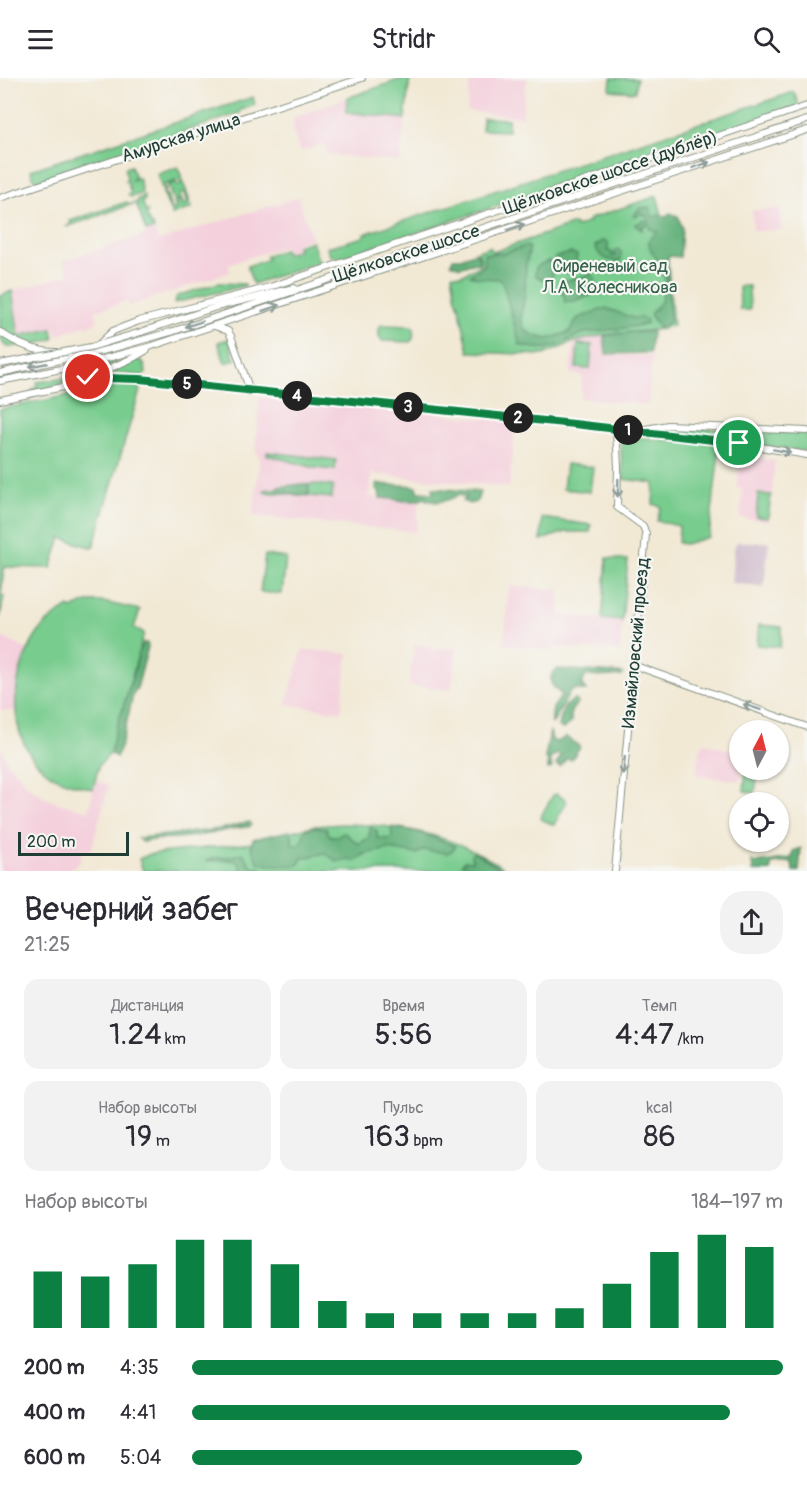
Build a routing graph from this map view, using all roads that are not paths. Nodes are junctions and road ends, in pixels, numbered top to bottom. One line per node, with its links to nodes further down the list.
1 (362, 78): 6 (main road, Амурская улица)
2 (807, 106): 7 (main road, Щёлковское шоссе (дублёр))
3 (807, 120): 5 (main road, Щёлковское шоссе)
4 (807, 131): 9 (main road, Щёлковское шоссе, one-way to 4)
5 (576, 197): 7 (main road); 8 (main road, Щёлковское шоссе)
6 (0, 198)
7 (520, 203): 13 (main road, Щёлковское шоссе (дублёр))
8 (330, 279): 12 (main road, bridge); 13 (main road, Щёлковское шоссе, one-way to 13)
9 (215, 326): 11 (main road, Щёлковское шоссе); 18 (main road)
10 (0, 332): 12 (main road, bridge)
11 (152, 346): 16 (main road, Щёлковское шоссе); 17 (main road)
12 (72, 351): 14 (main road, bridge)
13 (76, 358): 15 (main road, Щёлковское шоссе, one-way to 15)
14 (0, 364)
15 (0, 373)
16 (0, 381)
17 (73, 385): 18 (main road); 19 (main road)
18 (250, 391): 21 (main road)
19 (0, 400)
20 (661, 426): 22 (main road); 23 (main road); 24 (main road)
21 (616, 429): 22 (main road); 26 (main road, Измайловский проезд, one-way to 26)
22 (635, 431): 24 (main road)
23 (807, 431)
24 (662, 434): 25 (main road, one-way to 25)
25 (807, 455)
26 (633, 666): 27 (main road, one-way to 26); 28 (main road, Измайловский проезд, one-way to 28)
27 (807, 727)
28 (615, 871)

